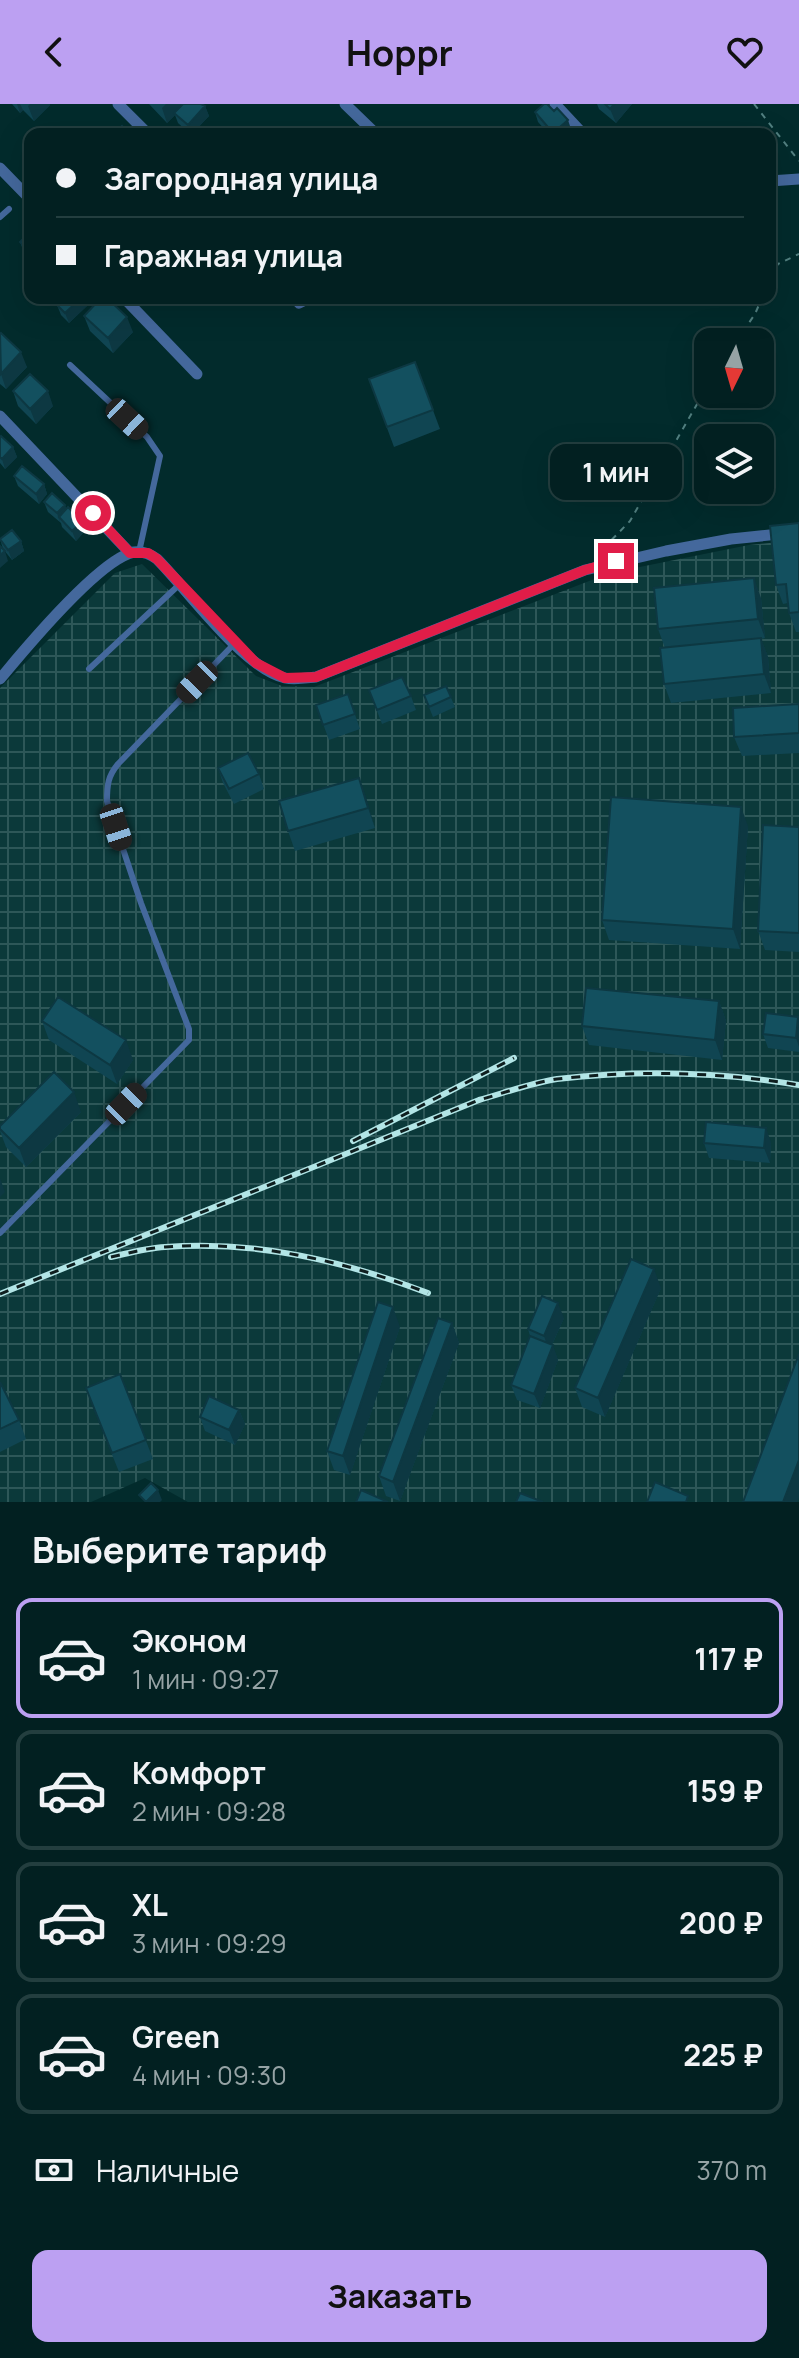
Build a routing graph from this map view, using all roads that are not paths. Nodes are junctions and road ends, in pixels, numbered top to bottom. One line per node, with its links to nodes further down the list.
1 (118, 104): 4 (street)
2 (345, 104): 5 (street)
3 (555, 104): 6 (street)
4 (142, 128)
5 (370, 128)
6 (577, 128)
7 (0, 168): 10 (street)
8 (799, 179): 9 (street)
9 (776, 181)
10 (24, 193)
11 (9, 209): 12 (lane)
12 (0, 217)
13 (130, 304): 15 (street)
14 (70, 365): 18 (lane)
15 (197, 374)
16 (0, 416): 18 (street)
17 (799, 532): 20 (street)
18 (135, 552): 19 (street); 22 (street)
19 (181, 583): 20 (street); 21 (lane)
20 (235, 643): 23 (lane)
21 (89, 669)
22 (0, 679)
23 (0, 1233)

